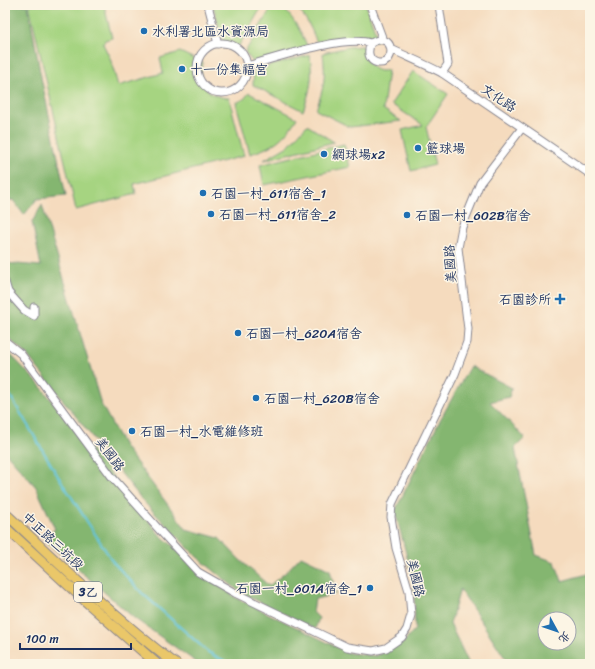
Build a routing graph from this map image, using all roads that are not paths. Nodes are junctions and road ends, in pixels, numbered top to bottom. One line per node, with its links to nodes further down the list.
1 (208, 5): 6 (street)
2 (370, 5): 4 (street)
3 (439, 5): 9 (street)
4 (382, 40): 5 (street); 7 (street, 文化路)
5 (371, 43): 7 (street); 8 (street)
6 (218, 44): 8 (street); 8 (street)
7 (391, 49): 9 (street, 文化路)
8 (246, 66)
9 (442, 73): 10 (street, 文化路)
10 (522, 128): 11 (street, 文化路); 15 (street, 美國路)
11 (590, 174)
12 (5, 282): 13 (street)
13 (7, 292): 14 (street)
14 (34, 307)
15 (5, 342)
16 (5, 514): 19 (main road, 中正路三坑段 / 3乙)
17 (5, 527): 18 (main road, 中正路三坑段 / 3乙)
18 (157, 664)
19 (176, 664)

